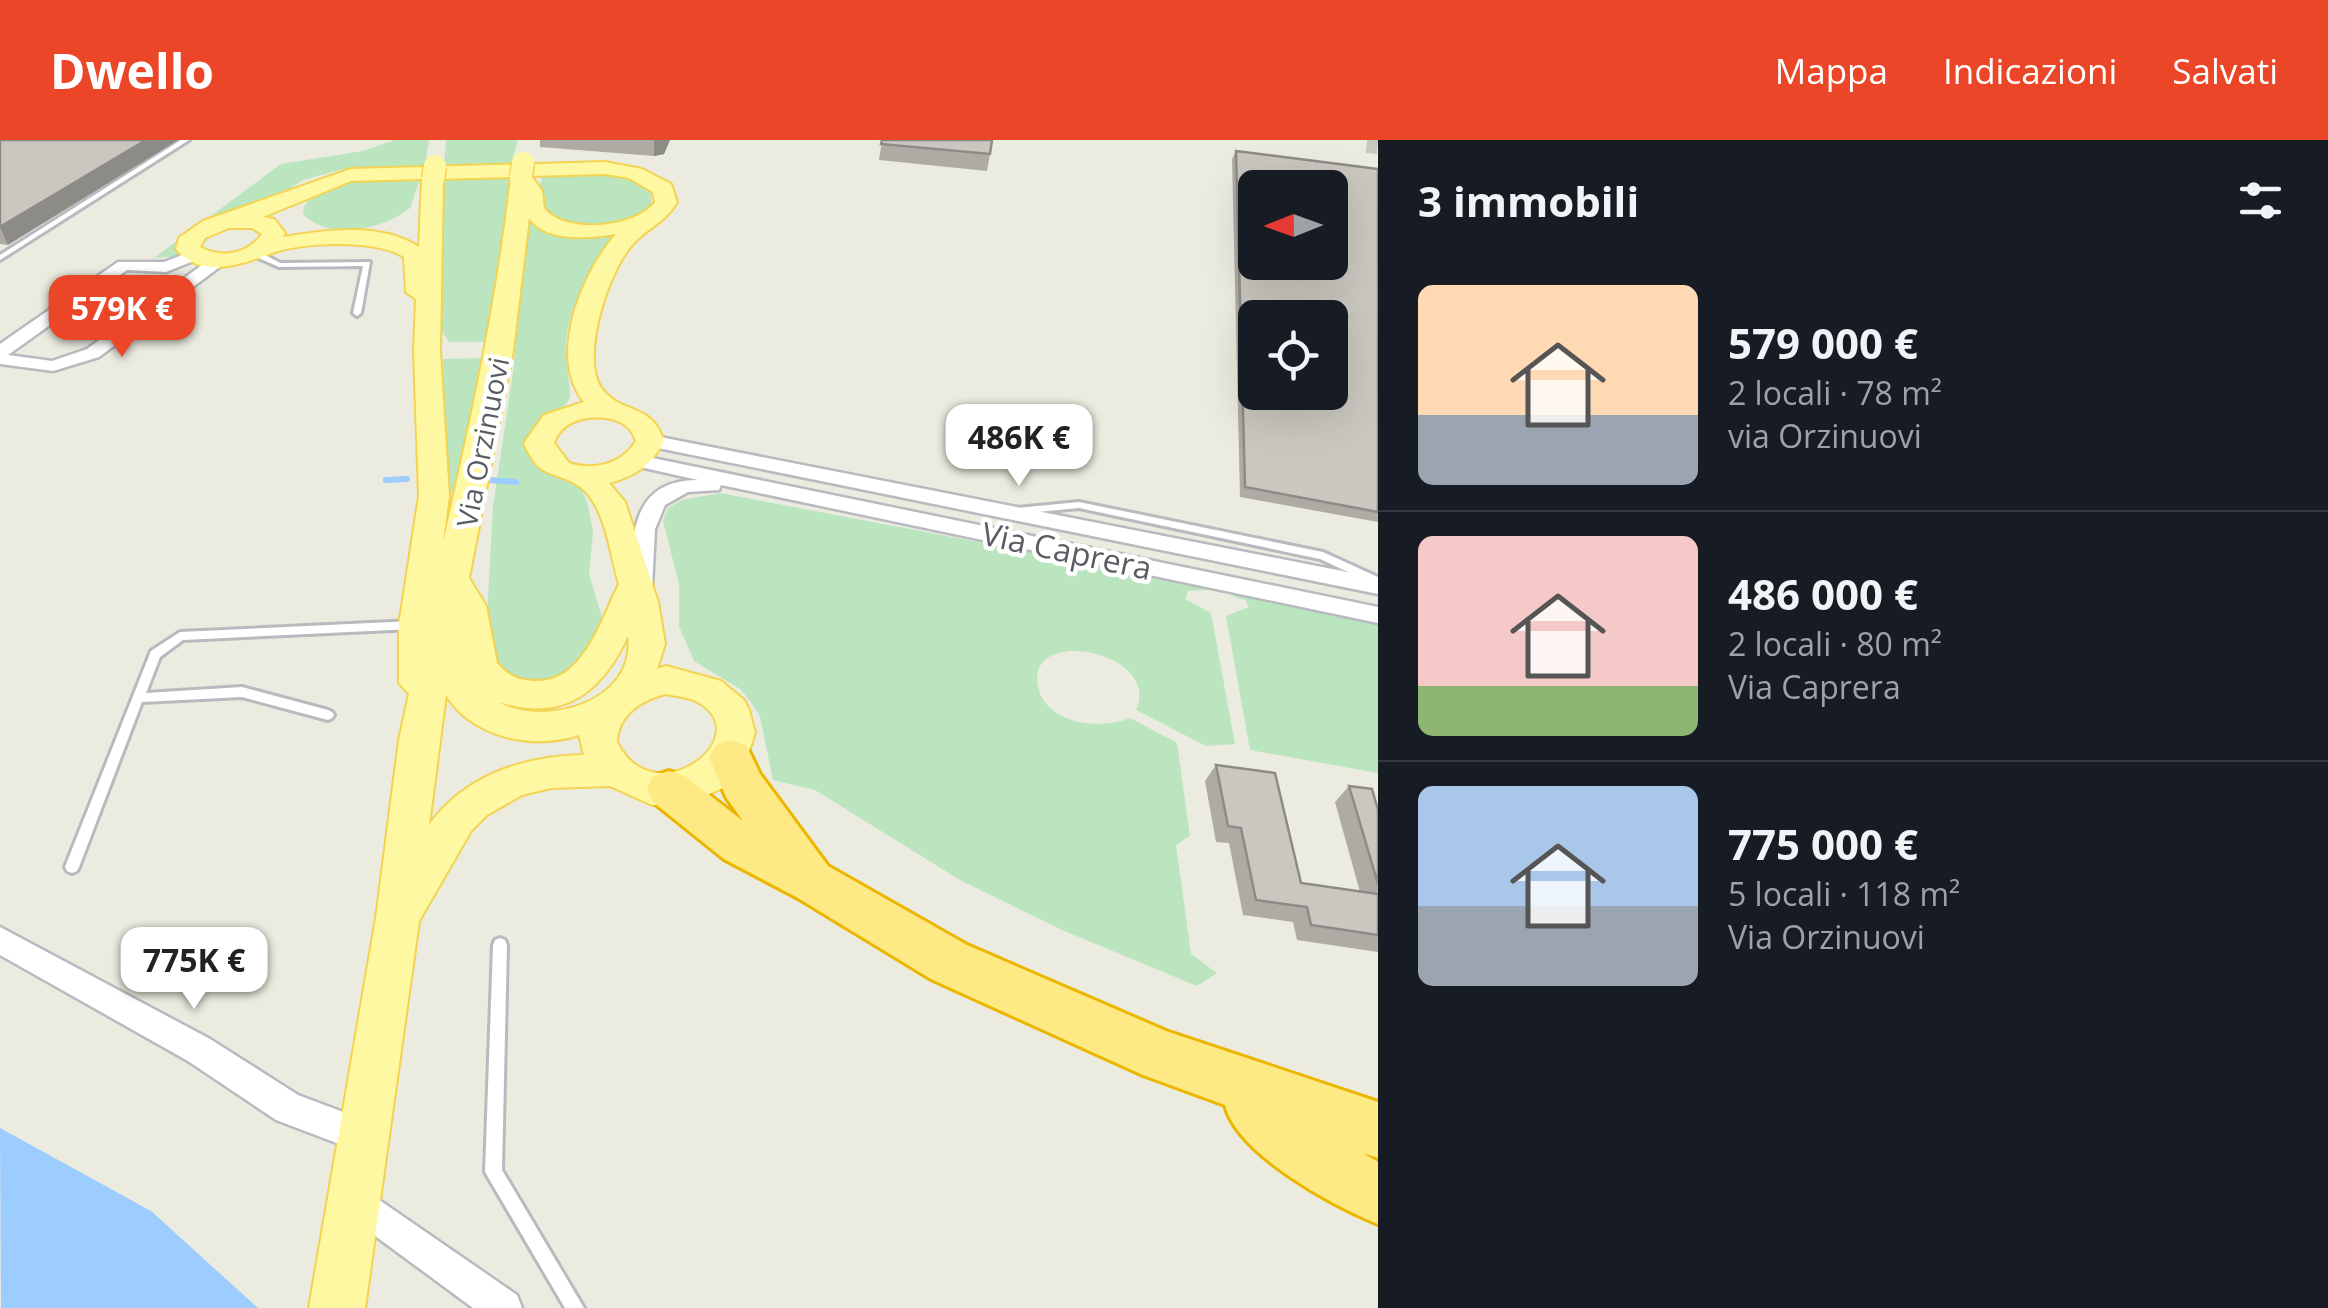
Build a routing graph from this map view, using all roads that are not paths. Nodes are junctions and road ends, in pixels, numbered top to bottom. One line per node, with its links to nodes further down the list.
1 (186, 140): 12 (lane)
2 (437, 140): 5 (main road, Via Orzinuovi)
3 (527, 140): 4 (main road, Via Orzinuovi)
4 (522, 170): 8 (main road); 24 (main road, Via Orzinuovi)
5 (434, 175): 9 (main road); 16 (main road, Via Orzinuovi)
6 (291, 200): 7 (main road); 8 (main road); 9 (main road); 10 (main road)
7 (226, 222): 10 (main road); 11 (main road)
8 (645, 222): 19 (main road)
9 (336, 233): 10 (main road)
10 (265, 240): 13 (main road); 16 (main road); 17 (lane)
11 (195, 255): 13 (main road); 14 (street)
12 (1, 257)
13 (219, 260): 18 (street)
14 (104, 280): 15 (street); 18 (street)
15 (140, 284)
16 (429, 310): 28 (main road, Via Orzinuovi)
17 (358, 313)
18 (0, 355)
19 (579, 400): 20 (main road); 21 (main road)
20 (636, 457): 21 (main road); 22 (main road); 23 (street, Via Caprera); 25 (street, Via Caprera)
21 (586, 475): 22 (main road)
22 (610, 502): 26 (main road)
23 (842, 503): 26 (street); 27 (street, Via Caprera)
24 (455, 579): 26 (main road); 32 (main road); 34 (main road, Via Orzinuovi)
25 (1378, 584)
26 (638, 593): 29 (main road)
27 (1378, 615)
28 (416, 625): 31 (lane); 34 (main road, Via Orzinuovi)
29 (647, 644): 30 (main road); 32 (main road)
30 (686, 682): 32 (main road); 35 (main road)
31 (137, 698): 33 (lane); 38 (lane)
32 (618, 699): 36 (main road)
33 (328, 714)
34 (418, 740): 40 (main road, Via Orzinuovi)
35 (731, 756): 37 (main road); 39 (highway)
36 (616, 771): 37 (main road); 40 (main road)
37 (670, 789): 39 (highway)
38 (72, 868)
39 (815, 883): 43 (highway)
40 (398, 918): 46 (main road, Via Orzinuovi)
41 (0, 940): 46 (street)
42 (500, 946): 52 (lane)
43 (1162, 1056): 44 (highway); 45 (highway)
44 (1252, 1106): 47 (highway); 48 (highway)
45 (1378, 1130)
46 (362, 1136): 49 (main road, Via Orzinuovi)
47 (1378, 1160)
48 (1378, 1195)
49 (356, 1201): 50 (main road, Via Orzinuovi); 51 (street)
50 (338, 1299)
51 (504, 1308)
52 (575, 1308)

